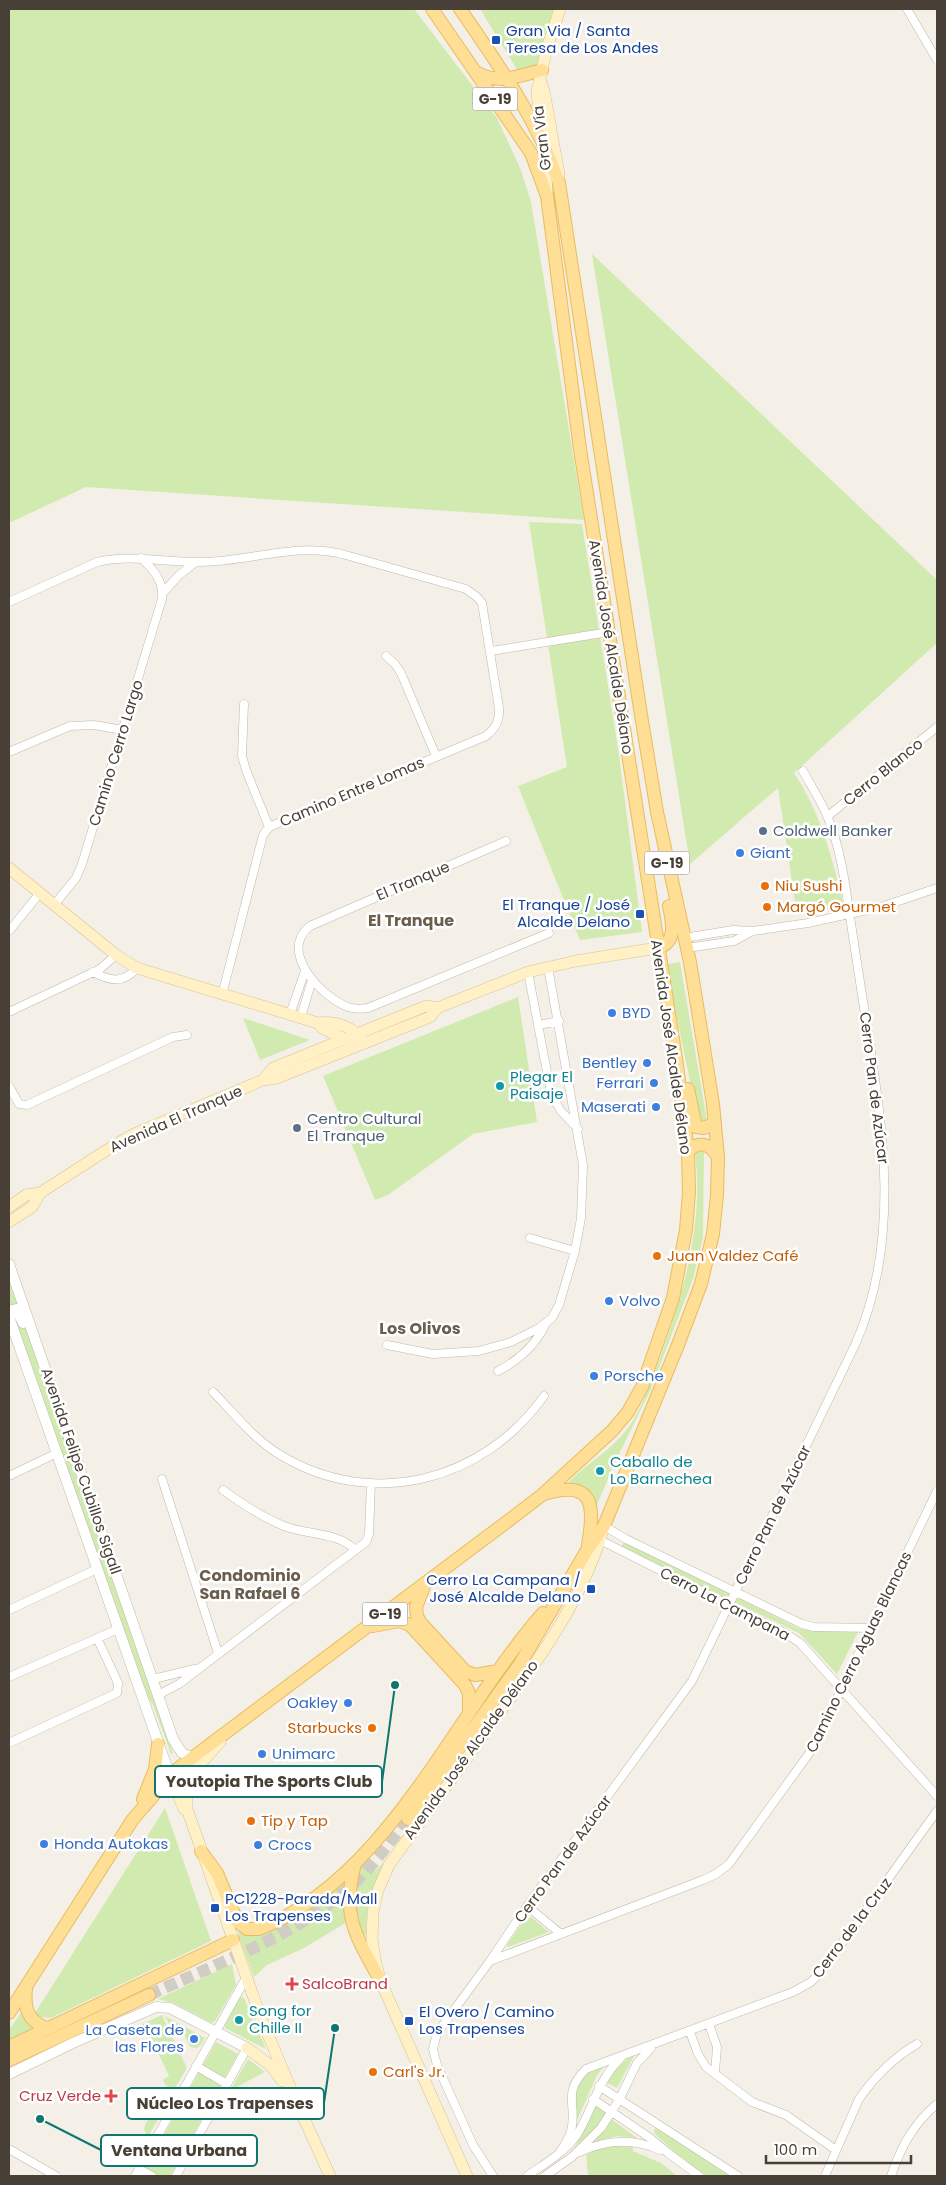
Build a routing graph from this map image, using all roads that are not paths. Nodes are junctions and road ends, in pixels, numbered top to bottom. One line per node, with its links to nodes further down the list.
1 (432, 9): 8 (main road, G-19)
2 (450, 9): 6 (main road)
3 (460, 9): 6 (main road, G-19)
4 (560, 9): 9 (main road, Gran Vía)
5 (907, 9): 7 (street)
6 (476, 33): 10 (main road, G-19)
7 (937, 60)
8 (478, 73): 10 (main road); 13 (main road, G-19)
9 (541, 76): 10 (main road); 11 (main road, Gran Vía); 12 (main road, Gran Vía)
10 (507, 78): 11 (main road, G-19)
11 (542, 139): 12 (main road, G-19); 13 (main road, Gran Vía)
12 (559, 183): 30 (main road, Avenida José Alcalde Délano / G-19)
13 (547, 196): 18 (main road, Avenida José Alcalde Délano / G-19)
14 (141, 558): 15 (street, Camino Entre Lomas); 16 (street); 17 (street, Camino Entre Lomas)
15 (196, 562): 16 (street, Camino Cerro Largo); 19 (street, Camino Entre Lomas)
16 (163, 593): 23 (street, Camino Cerro Largo)
17 (9, 602)
18 (610, 632): 19 (street); 39 (main road, Avenida José Alcalde Délano / G-19)
19 (490, 651): 25 (street, Camino Entre Lomas)
20 (386, 656): 25 (street)
21 (244, 704): 28 (street)
22 (937, 727): 27 (street, Cerro Blanco)
23 (123, 730): 24 (street); 34 (street, Camino Cerro Largo)
24 (9, 752)
25 (436, 756): 28 (street, Camino Entre Lomas)
26 (803, 771): 27 (street, Cerro Pan de Azúcar)
27 (828, 816): 35 (street, Cerro Pan de Azúcar)
28 (270, 827): 47 (street, Camino Entre Lomas)
29 (506, 841): 43 (street, El Tranque)
30 (663, 842): 38 (main road, Avenida José Alcalde Délano / G-19); 39 (main road)
31 (9, 868): 33 (main road)
32 (937, 888): 35 (street)
33 (40, 894): 34 (main road); 36 (street)
34 (54, 905): 40 (main road)
35 (849, 915): 38 (street); 92 (street, Cerro Pan de Azúcar)
36 (9, 930)
37 (549, 932): 46 (street, El Tranque)
38 (686, 943): 60 (main road, Avenida José Alcalde Délano / G-19)
39 (657, 948): 41 (main road, Avenida El Tranque); 57 (main road, Avenida José Alcalde Délano / G-19)
40 (116, 955): 42 (main road); 44 (street)
41 (548, 967): 45 (main road, Avenida El Tranque); 50 (street)
42 (137, 968): 44 (street); 47 (main road)
43 (305, 971): 46 (street, El Tranque); 49 (street)
44 (93, 972): 48 (street)
45 (528, 972): 52 (street); 55 (main road, Avenida El Tranque)
46 (312, 980): 49 (street)
47 (222, 995): 49 (main road)
48 (9, 1012)
49 (295, 1016): 51 (main road)
50 (558, 1021): 52 (street); 61 (street)
51 (316, 1023): 54 (main road); 55 (main road); 56 (main road)
52 (539, 1025): 61 (street)
53 (187, 1035): 59 (street)
54 (345, 1039): 55 (main road); 56 (main road, Avenida El Tranque)
55 (360, 1041): 58 (main road, Avenida El Tranque)
56 (317, 1050): 58 (main road, Avenida El Tranque)
57 (676, 1058): 60 (main road); 62 (main road, Avenida José Alcalde Délano / G-19)
58 (263, 1080): 64 (main road, Avenida El Tranque)
59 (9, 1086)
60 (716, 1122): 63 (main road, Avenida José Alcalde Délano / G-19)
61 (578, 1129): 68 (street)
62 (688, 1151): 63 (main road); 84 (main road, Avenida José Alcalde Délano / G-19)
63 (718, 1157): 85 (main road, Avenida José Alcalde Délano / G-19)
64 (40, 1193): 65 (main road, Avenida El Tranque); 66 (main road, Avenida El Tranque)
65 (9, 1207)
66 (9, 1222)
67 (530, 1238): 68 (street)
68 (575, 1251): 72 (street)
69 (9, 1264): 73 (street, Avenida Felipe Cubillos Sigall)
70 (9, 1311): 73 (street)
71 (9, 1317): 78 (street, Avenida Felipe Cubillos Sigall)
72 (546, 1323): 74 (street); 75 (street)
73 (36, 1343): 103 (street, Avenida Felipe Cubillos Sigall)
74 (387, 1346)
75 (498, 1371)
76 (213, 1392): 81 (street)
77 (544, 1396): 81 (street)
78 (57, 1454): 79 (street, Avenida Felipe Cubillos Sigall); 89 (street, Avenida Felipe Cubillos Sigall)
79 (9, 1476)
80 (162, 1479): 99 (street)
81 (371, 1483): 87 (street)
82 (223, 1490): 87 (street)
83 (937, 1491): 96 (street, Camino Cerro Aguas Blancas)
84 (542, 1494): 88 (main road); 90 (main road, Avenida José Alcalde Délano / G-19)
85 (604, 1526): 86 (main road, Avenida José Alcalde Délano / G-19); 88 (main road, Avenida José Alcalde Délano); 92 (street, Cerro La Campana)
86 (600, 1540): 93 (street, Cerro La Campana); 125 (main road, Avenida José Alcalde Délano / G-19)
87 (354, 1549): 99 (street)
88 (587, 1550): 91 (main road, Avenida José Alcalde Délano)
89 (97, 1570): 94 (street, Avenida Felipe Cubillos Sigall); 97 (street, Avenida Felipe Cubillos Sigall)
90 (424, 1584): 95 (main road, Avenida José Alcalde Délano / G-19); 101 (main road)
91 (568, 1586): 101 (main road); 116 (main road, Avenida José Alcalde Délano)
92 (736, 1591): 93 (street, Cerro Pan de Azúcar); 96 (street, Cerro La Campana)
93 (729, 1605): 105 (street, Cerro La Campana); 120 (street, Cerro Pan de Azúcar)
94 (9, 1610)
95 (367, 1628): 107 (main road); 108 (main road, Avenida José Alcalde Délano / G-19)
96 (871, 1628): 105 (street, Camino Cerro Aguas Blancas)
97 (118, 1629): 98 (street); 104 (street, Avenida Felipe Cubillos Sigall)
98 (97, 1638): 102 (street); 109 (street)
99 (218, 1653): 100 (street)
100 (197, 1669): 103 (street); 106 (street)
101 (498, 1671): 107 (main road)
102 (9, 1676)
103 (153, 1679): 106 (street, Avenida Felipe Cubillos Sigall)
104 (136, 1680): 106 (street); 110 (street, Avenida Felipe Cubillos Sigall)
105 (842, 1689): 113 (street, Cerro La Campana); 121 (street, Camino Cerro Aguas Blancas)
106 (158, 1695): 111 (street, Avenida Felipe Cubillos Sigall)
107 (470, 1712): 119 (main road)
108 (226, 1732): 111 (main road, Avenida José Alcalde Délano); 117 (main road, G-19)
109 (9, 1743)
110 (158, 1744): 112 (street, Avenida Felipe Cubillos Sigall); 115 (main road)
111 (191, 1757): 112 (main road, Avenida José Alcalde Délano)
112 (170, 1776): 115 (main road, Avenida José Alcalde Délano); 117 (main road)
113 (937, 1796)
114 (937, 1811): 129 (street, Cerro de la Cruz)
115 (134, 1819): 126 (main road, Avenida José Alcalde Délano)
116 (408, 1819)
117 (191, 1822): 118 (main road, G-19)
118 (201, 1850): 119 (main road); 122 (main road, G-19)
119 (355, 1863): 125 (main road)
120 (527, 1906): 121 (street); 123 (street, Cerro Pan de Azúcar)
121 (561, 1934): 123 (street, Camino Cerro Aguas Blancas)
122 (233, 1940): 124 (main road, G-19); 130 (main road)
123 (490, 1961): 160 (street, Cerro Pan de Azúcar)
124 (246, 1978): 132 (street); 144 (main road, G-19)
125 (381, 1982): 159 (main road, G-19)
126 (26, 1986): 128 (main road, Avenida José Alcalde Délano); 130 (main road)
127 (148, 1995): 138 (main road)
128 (9, 2014)
129 (709, 2024): 131 (street, Cerro de la Cruz); 140 (street)
130 (46, 2028): 135 (main road)
131 (690, 2032): 133 (street, Cerro de la Cruz); 140 (street)
132 (215, 2033): 136 (street); 139 (street); 141 (street)
133 (657, 2044): 137 (street, Cerro de la Cruz); 146 (street, Cerro de la Cruz)
134 (917, 2044): 150 (street)
135 (9, 2047)
136 (247, 2048): 142 (street); 144 (main road)
137 (623, 2056): 143 (street, Cerro de la Cruz); 151 (street, Cerro de la Cruz)
138 (9, 2060)
139 (196, 2066): 142 (street); 154 (street)
140 (715, 2072): 150 (street)
141 (9, 2074)
142 (227, 2084): 157 (street)
143 (599, 2086): 145 (street, Cerro de la Cruz); 146 (street)
144 (293, 2094): 158 (main road, G-19)
145 (593, 2098): 148 (street); 151 (street, Cerro de la Cruz)
146 (619, 2100): 148 (street, Cerro de la Cruz); 164 (street)
147 (937, 2104): 166 (street)
148 (612, 2111): 152 (street); 153 (street, Cerro de la Cruz)
149 (9, 2149): 155 (street)
150 (836, 2150): 165 (street)
151 (560, 2152): 161 (street, Cerro de la Cruz)
152 (668, 2153): 153 (street); 163 (street)
153 (572, 2157): 162 (street, Cerro de la Cruz)
154 (137, 2173): 156 (street)
155 (56, 2176)
156 (152, 2176)
157 (176, 2176)
158 (330, 2176)
159 (467, 2176)
160 (493, 2176)
161 (527, 2176)
162 (546, 2176)
163 (699, 2176)
164 (738, 2176)
165 (825, 2176)
166 (891, 2176)

